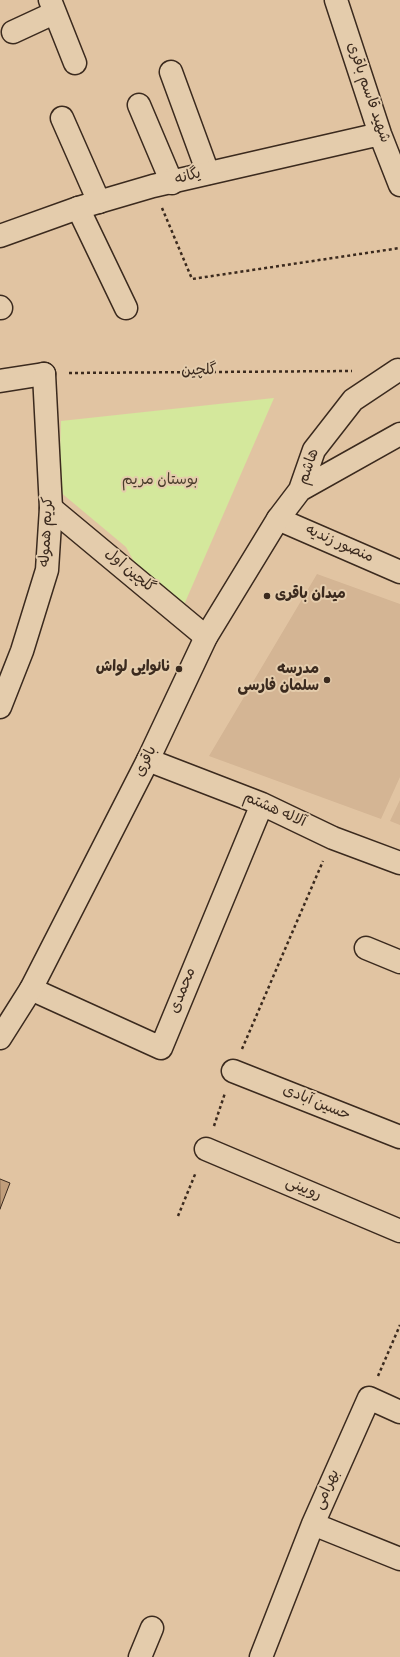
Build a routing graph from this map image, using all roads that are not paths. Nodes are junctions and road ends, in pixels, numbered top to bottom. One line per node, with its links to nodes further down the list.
1 (336, 0): 8 (street, شهید قاسم باقری)
2 (52, 6): 3 (street); 4 (street)
3 (13, 32)
4 (75, 63)
5 (171, 72): 9 (street)
6 (139, 106): 10 (street)
7 (62, 118): 12 (street)
8 (380, 134): 9 (street, یگانه); 11 (street, شهید قاسم باقری)
9 (208, 173): 10 (street, یگانه)
10 (162, 184): 12 (street, یگانه)
11 (400, 185)
12 (99, 202): 13 (street, یگانه)
13 (78, 208): 14 (street, یگانه); 15 (street)
14 (0, 236)
15 (126, 308)
16 (399, 371): 19 (street, هاشم)
17 (0, 381): 20 (street, کریم هموله)
18 (400, 434): 19 (street, هاشم)
19 (300, 490): 21 (street, باقری)
20 (51, 508): 23 (street, گلچین اول); 24 (street, کریم هموله)
21 (278, 519): 22 (street, منصور زندیه); 23 (street, باقری)
22 (400, 572)
23 (206, 637): 25 (street, باقری)
24 (0, 707)
25 (148, 760): 26 (street, آلاله هشتم); 30 (street, باقری)
26 (262, 804): 27 (street, آلاله هشتم); 30 (street, محمدی)
27 (400, 863)
28 (366, 948): 29 (street)
29 (400, 962)
30 (31, 990): 31 (street, باقری)
31 (0, 1038)
32 (233, 1071): 33 (street, حسین آبادی)
33 (400, 1137)
34 (206, 1149): 35 (street, رویینی)
35 (400, 1231)
36 (400, 1412): 37 (street, بهرامی)
37 (313, 1524): 38 (street); 41 (street, بهرامی)
38 (400, 1559)
39 (152, 1628): 40 (street)
40 (140, 1657)
41 (261, 1657)

